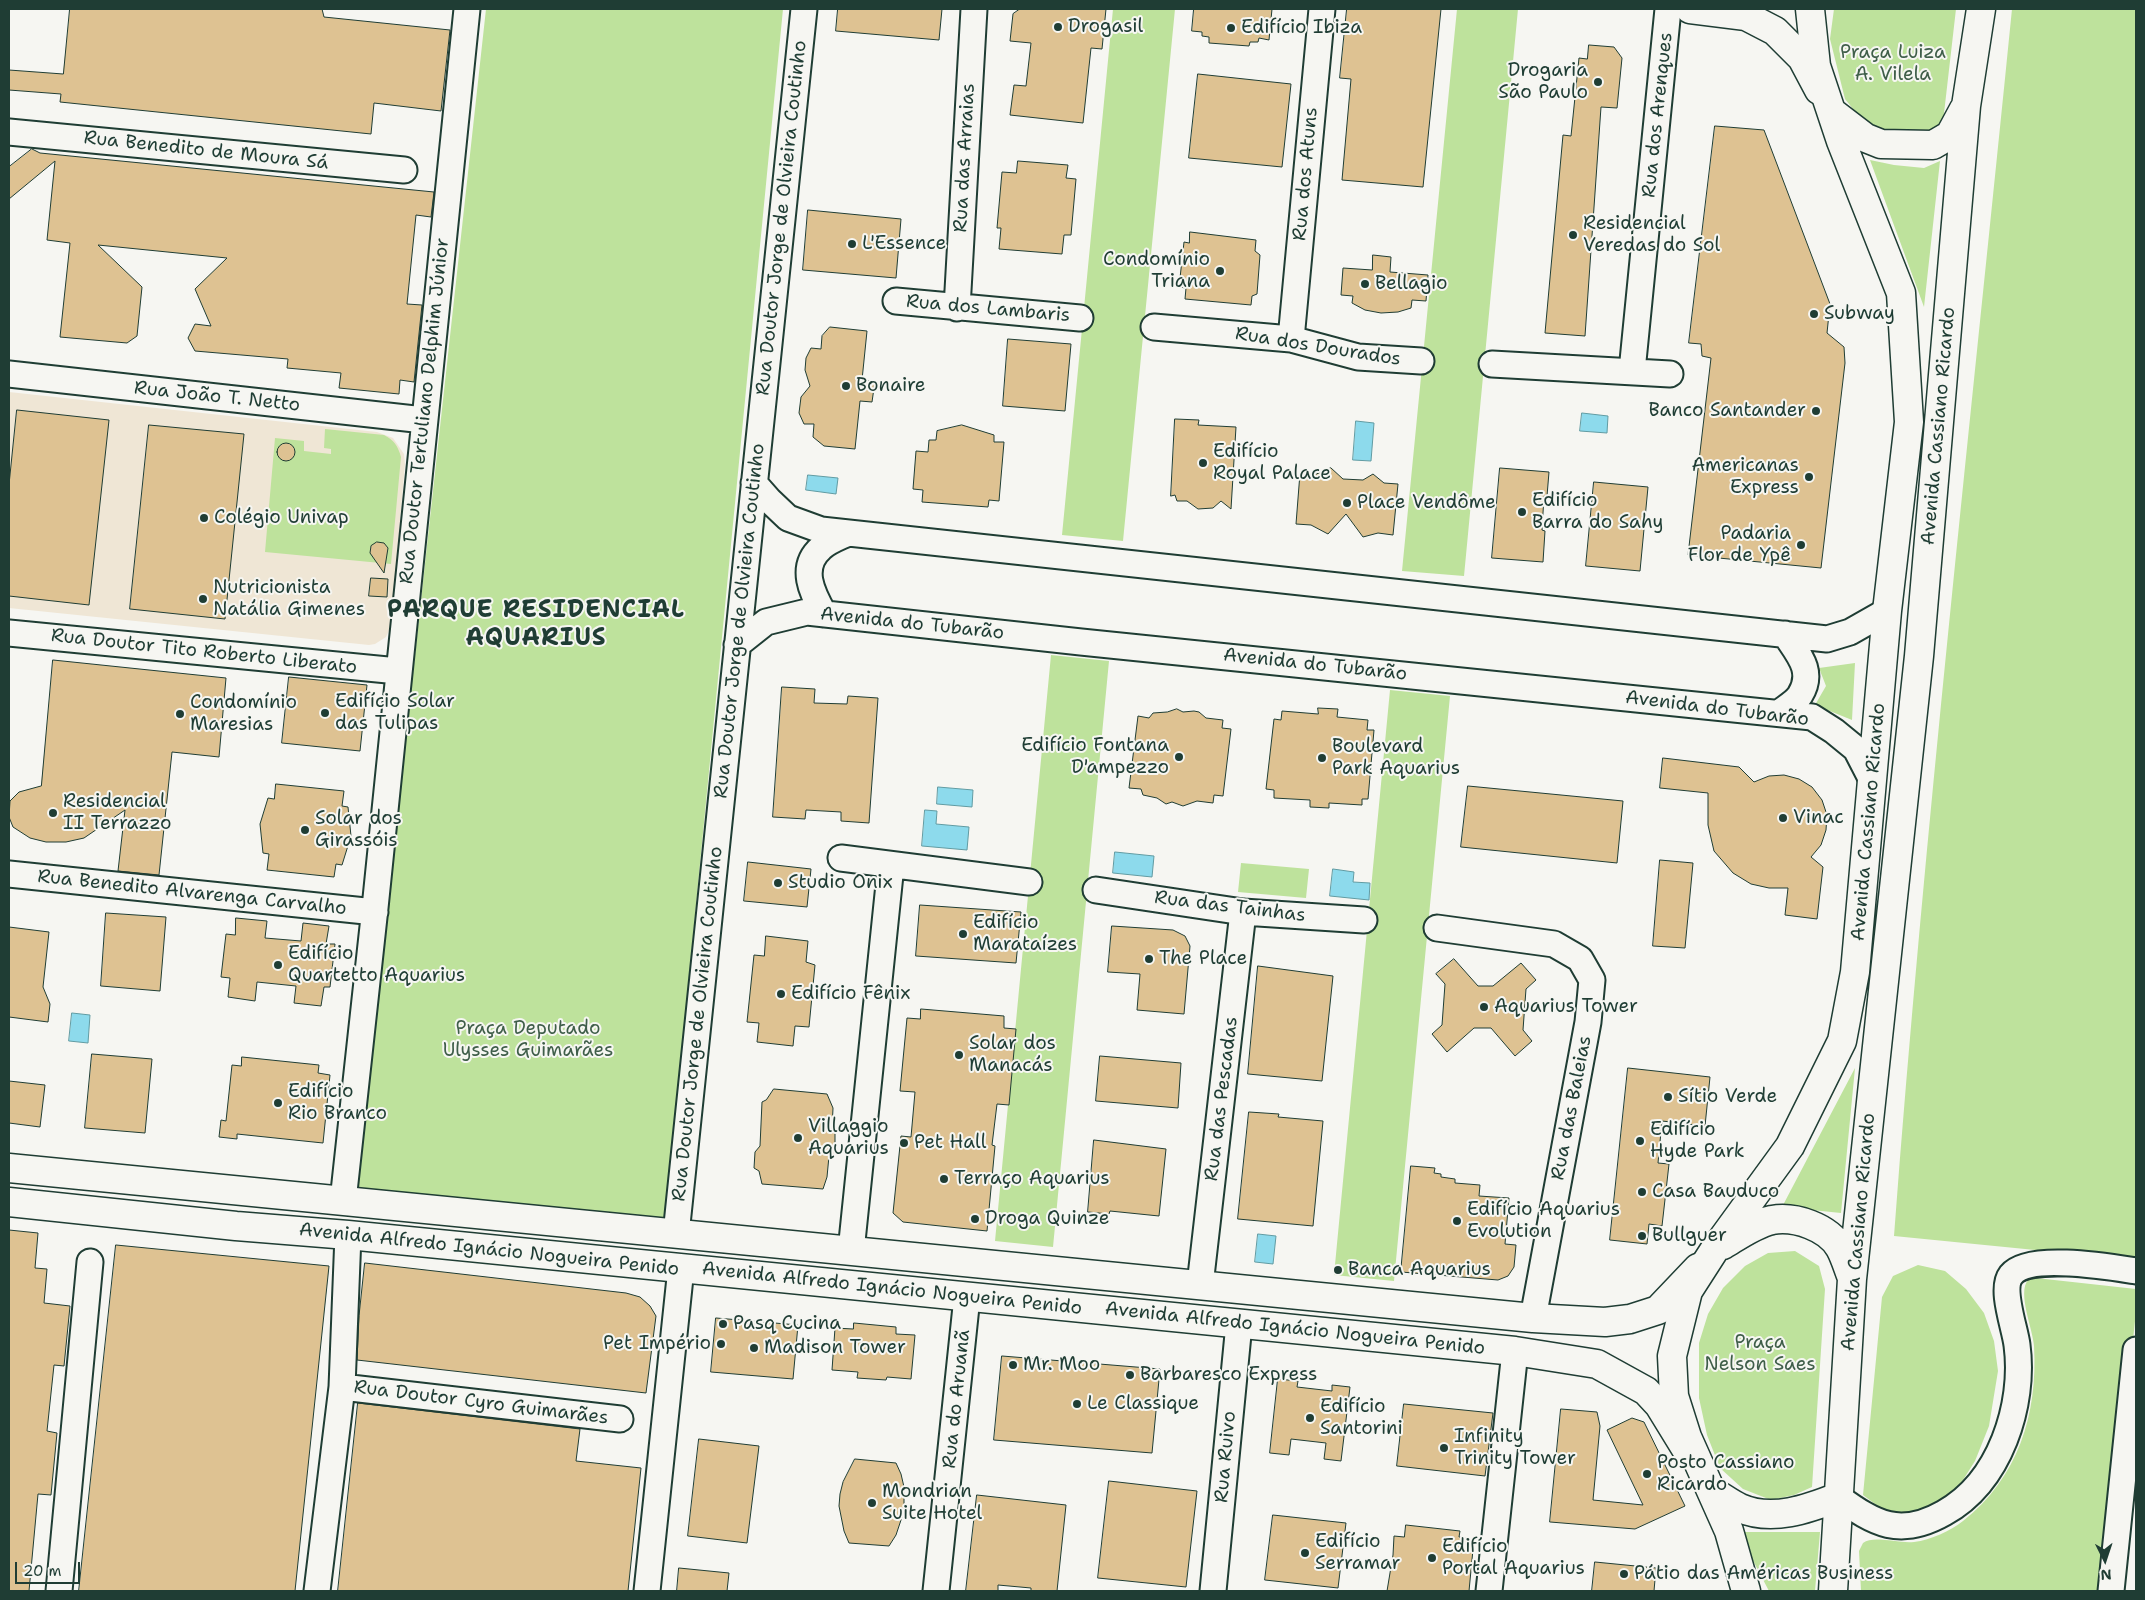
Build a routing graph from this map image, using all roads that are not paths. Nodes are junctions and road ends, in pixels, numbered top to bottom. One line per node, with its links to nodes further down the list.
1 (467, 9): 23 (street, Rua Doutor Tertuliano Delphim Júnior)
2 (804, 9): 24 (street, Rua Doutor Jorge de Olvieira Coutinho)
3 (974, 9): 14 (street, Rua das Arraias)
4 (1322, 9): 17 (street, Rua dos Atuns)
5 (1668, 9): 20 (street, Rua dos Arenques)
6 (1690, 9): 10 (street)
7 (1810, 9): 10 (street, Avenida Cassiano Ricardo)
8 (1981, 9): 9 (street, Avenida Cassiano Ricardo)
9 (1966, 106): 10 (street); 57 (street, Avenida Cassiano Ricardo)
10 (1832, 112): 26 (street, Avenida Cassiano Ricardo)
11 (9, 132): 12 (street, Rua Benedito de Moura Sá)
12 (404, 170)
13 (896, 301): 14 (street, Rua dos Lambaris)
14 (957, 308): 15 (street, Rua dos Lambaris)
15 (1080, 318)
16 (1154, 326): 17 (street, Rua dos Dourados)
17 (1291, 339): 18 (street, Rua dos Dourados)
18 (1421, 362)
19 (1492, 364): 20 (street)
20 (1632, 371): 22 (street)
21 (9, 374): 23 (street, Rua João T. Netto)
22 (1670, 374)
23 (424, 420): 31 (street, Rua Doutor Tertuliano Delphim Júnior)
24 (754, 483): 25 (street); 30 (street, Rua Doutor Jorge de Olvieira Coutinho)
25 (848, 533): 27 (street); 29 (street)
26 (1887, 611): 29 (street); 33 (street, Avenida Cassiano Ricardo)
27 (824, 614): 30 (street, Avenida do Tubarão); 32 (street, Avenida do Tubarão)
28 (9, 633): 31 (street, Rua Doutor Tito Roberto Liberato)
29 (1785, 634): 32 (street)
30 (738, 645): 50 (street, Rua Doutor Jorge de Olvieira Coutinho)
31 (398, 671): 39 (street, Rua Doutor Tertuliano Delphim Júnior)
32 (1779, 713): 33 (street, Avenida do Tubarão)
33 (1872, 780): 52 (street, Avenida Cassiano Ricardo)
34 (841, 858): 35 (street)
35 (891, 865): 37 (street); 53 (street)
36 (9, 874): 39 (street, Rua Benedito Alvarenga Carvalho)
37 (1029, 882)
38 (1096, 890): 40 (street, Rua das Tainhas)
39 (375, 912): 46 (street, Rua Doutor Tertuliano Delphim Júnior)
40 (1243, 912): 41 (street, Rua das Tainhas); 58 (street, Rua das Pescadas)
41 (1364, 920)
42 (1436, 928): 62 (street, Rua das Baleias)
43 (9, 1168): 44 (street, Avenida Alfredo Ignácio Nogueira Penido)
44 (188, 1185): 45 (street, Avenida Alfredo Ignácio Nogueira Penido); 48 (street)
45 (242, 1192): 46 (street, Avenida Alfredo Ignácio Nogueira Penido); 49 (street)
46 (343, 1201): 50 (street, Avenida Alfredo Ignácio Nogueira Penido)
47 (9, 1202): 48 (street, Avenida Alfredo Ignácio Nogueira Penido)
48 (182, 1220): 49 (street, Avenida Alfredo Ignácio Nogueira Penido)
49 (236, 1226): 51 (street, Avenida Alfredo Ignácio Nogueira Penido)
50 (676, 1234): 53 (street, Avenida Alfredo Ignácio Nogueira Penido)
51 (348, 1235): 55 (street, Avenida Alfredo Ignácio Nogueira Penido); 67 (street)
52 (1716, 1249): 57 (street); 62 (street, Avenida Alfredo Ignácio Nogueira Penido); 69 (street, Avenida Cassiano Ricardo)
53 (851, 1251): 58 (street, Avenida Alfredo Ignácio Nogueira Penido)
54 (90, 1262): 71 (street)
55 (681, 1268): 60 (street, Avenida Alfredo Ignácio Nogueira Penido); 73 (street)
56 (2136, 1271): 70 (street)
57 (1852, 1279): 70 (street, Avenida Cassiano Ricardo)
58 (1200, 1285): 59 (street, Avenida Alfredo Ignácio Nogueira Penido)
59 (1250, 1291): 61 (street, Avenida Alfredo Ignácio Nogueira Penido); 63 (street)
60 (968, 1297): 63 (street, Avenida Alfredo Ignácio Nogueira Penido); 74 (street, Rua do Aruanã)
61 (1458, 1311): 62 (street, Avenida Alfredo Ignácio Nogueira Penido); 64 (street)
62 (1532, 1318)
63 (1239, 1324): 64 (street, Avenida Alfredo Ignácio Nogueira Penido); 75 (street, Rua Ruivo)
64 (1454, 1345): 66 (street, Avenida Alfredo Ignácio Nogueira Penido)
65 (2136, 1350): 79 (street)
66 (1515, 1351): 69 (street, Avenida Alfredo Ignácio Nogueira Penido); 76 (street)
67 (342, 1387): 68 (street, Rua Doutor Cyro Guimarães); 72 (street)
68 (620, 1419)
69 (1713, 1492): 70 (street); 77 (street, Avenida Cassiano Ricardo)
70 (1838, 1497): 78 (street, Avenida Cassiano Ricardo)
71 (60, 1591)
72 (317, 1591)
73 (647, 1591)
74 (936, 1591)
75 (1213, 1591)
76 (1489, 1591)
77 (1746, 1591)
78 (1833, 1591)
79 (2111, 1591)

